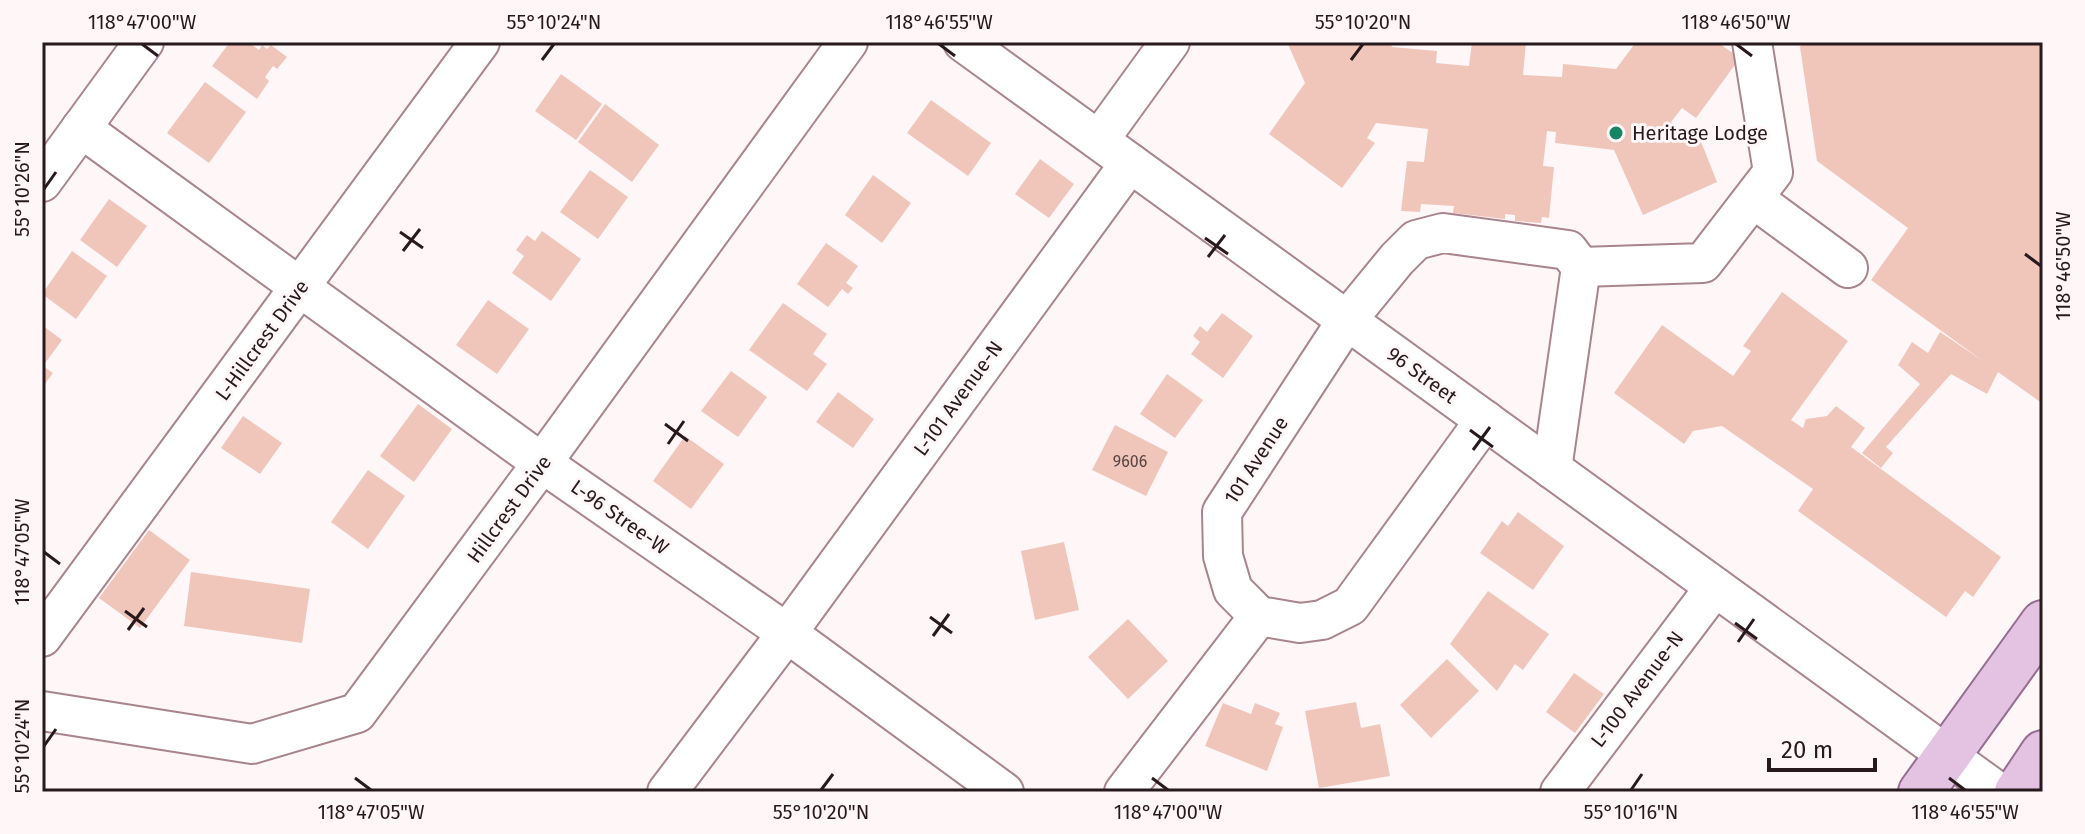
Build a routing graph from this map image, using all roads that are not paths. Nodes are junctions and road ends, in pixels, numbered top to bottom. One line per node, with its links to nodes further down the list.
1 (144, 42): 7 (street)
2 (480, 42): 14 (street, L-Hillcrest Drive)
3 (848, 42): 17 (street, Hillcrest Drive)
4 (963, 42): 8 (street, 96 Street)
5 (1170, 42): 8 (street)
6 (1752, 42): 11 (street)
7 (81, 128): 10 (street); 14 (street, L-96 Stree-W)
8 (1099, 140): 9 (street, 96 Street)
9 (1130, 163): 15 (street, 96 Street); 22 (street, L-101 Avenue-N)
10 (42, 182)
11 (1754, 199): 12 (street); 13 (street)
12 (1581, 267): 15 (street, 101 Avenue); 18 (street)
13 (1848, 268)
14 (301, 287): 17 (street, L-96 Stree-W); 23 (street, L-Hillcrest Drive)
15 (1347, 320): 16 (street, 96 Street); 20 (street, 101 Avenue)
16 (1485, 420): 18 (street, 96 Street); 20 (street)
17 (542, 463): 22 (street, L-96 Stree-W); 24 (street, Hillcrest Drive)
18 (1552, 469): 19 (street, 96 Street)
19 (1715, 587): 26 (street, 96 Street); 30 (street, L-100 Avenue-N)
20 (1259, 616): 29 (street)
21 (2043, 623): 26 (main road)
22 (787, 633): 27 (street, L-101 Avenue-N); 28 (street, L-96 Stree-W)
23 (42, 637)
24 (42, 711)
25 (2043, 753): 33 (main road)
26 (1946, 756): 31 (main road); 32 (street, 96 Street)
27 (667, 792)
28 (1004, 792)
29 (1124, 792)
30 (1560, 792)
31 (1921, 792)
32 (1998, 792)
33 (2017, 792)

